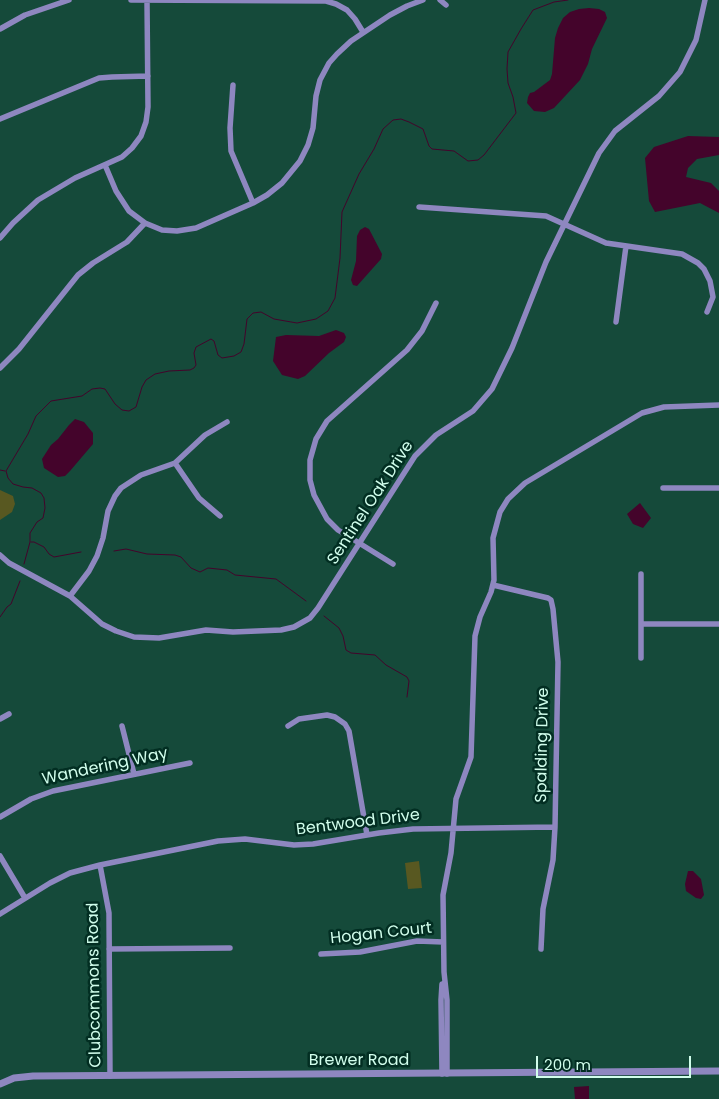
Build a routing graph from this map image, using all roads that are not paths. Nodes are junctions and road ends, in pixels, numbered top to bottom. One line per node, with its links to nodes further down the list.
1 (69, 0): 8 (street)
2 (131, 0): 6 (street)
3 (423, 0): 9 (street)
4 (440, 0): 7 (street)
5 (706, 0): 17 (street, Sentinel Oak Drive)
6 (147, 1): 9 (street); 10 (street)
7 (446, 5)
8 (0, 29)
9 (363, 32): 14 (street)
10 (148, 76): 12 (street); 13 (street)
11 (233, 85): 14 (street)
12 (0, 119)
13 (105, 165): 16 (street); 18 (street)
14 (252, 203): 16 (street)
15 (419, 207): 17 (street)
16 (145, 223): 23 (street)
17 (564, 224): 19 (street); 30 (street, Sentinel Oak Drive)
18 (0, 238)
19 (626, 246): 21 (street); 22 (street)
20 (436, 303): 30 (street)
21 (707, 312)
22 (616, 322)
23 (0, 368)
24 (719, 405): 34 (street)
25 (227, 422): 26 (street)
26 (175, 463): 29 (street); 35 (street)
27 (663, 488): 28 (street)
28 (719, 488)
29 (220, 516)
30 (359, 543): 32 (street); 35 (street, Sentinel Oak Drive)
31 (0, 555): 35 (street, Sentinel Oak Drive)
32 (393, 564)
33 (642, 574): 36 (street)
34 (493, 584): 46 (street, Spalding Drive); 47 (street)
35 (70, 596)
36 (642, 624): 37 (street); 38 (street)
37 (719, 624)
38 (641, 658)
39 (9, 714): 40 (street)
40 (0, 720)
41 (122, 726): 44 (street)
42 (288, 726): 48 (street)
43 (190, 763): 44 (street, Wandering Way)
44 (134, 774): 45 (street, Wandering Way)
45 (0, 817)
46 (555, 827): 47 (street, Bentwood Drive); 56 (street, Spalding Drive)
47 (453, 828): 48 (street, Bentwood Drive); 53 (street)
48 (367, 835): 50 (street, Bentwood Drive)
49 (0, 856): 51 (street)
50 (100, 865): 51 (street, Bentwood Drive); 55 (street, Clubcommons Road)
51 (26, 898): 52 (street, Bentwood Drive)
52 (0, 914)
53 (443, 942): 57 (street, Hogan Court); 59 (street)
54 (230, 948): 55 (street)
55 (109, 949): 60 (street, Clubcommons Road)
56 (540, 949)
57 (321, 954)
58 (719, 1071): 59 (street, Brewer Road)
59 (444, 1074): 60 (street, Brewer Road)
60 (110, 1076): 61 (street, Brewer Road)
61 (0, 1084)

